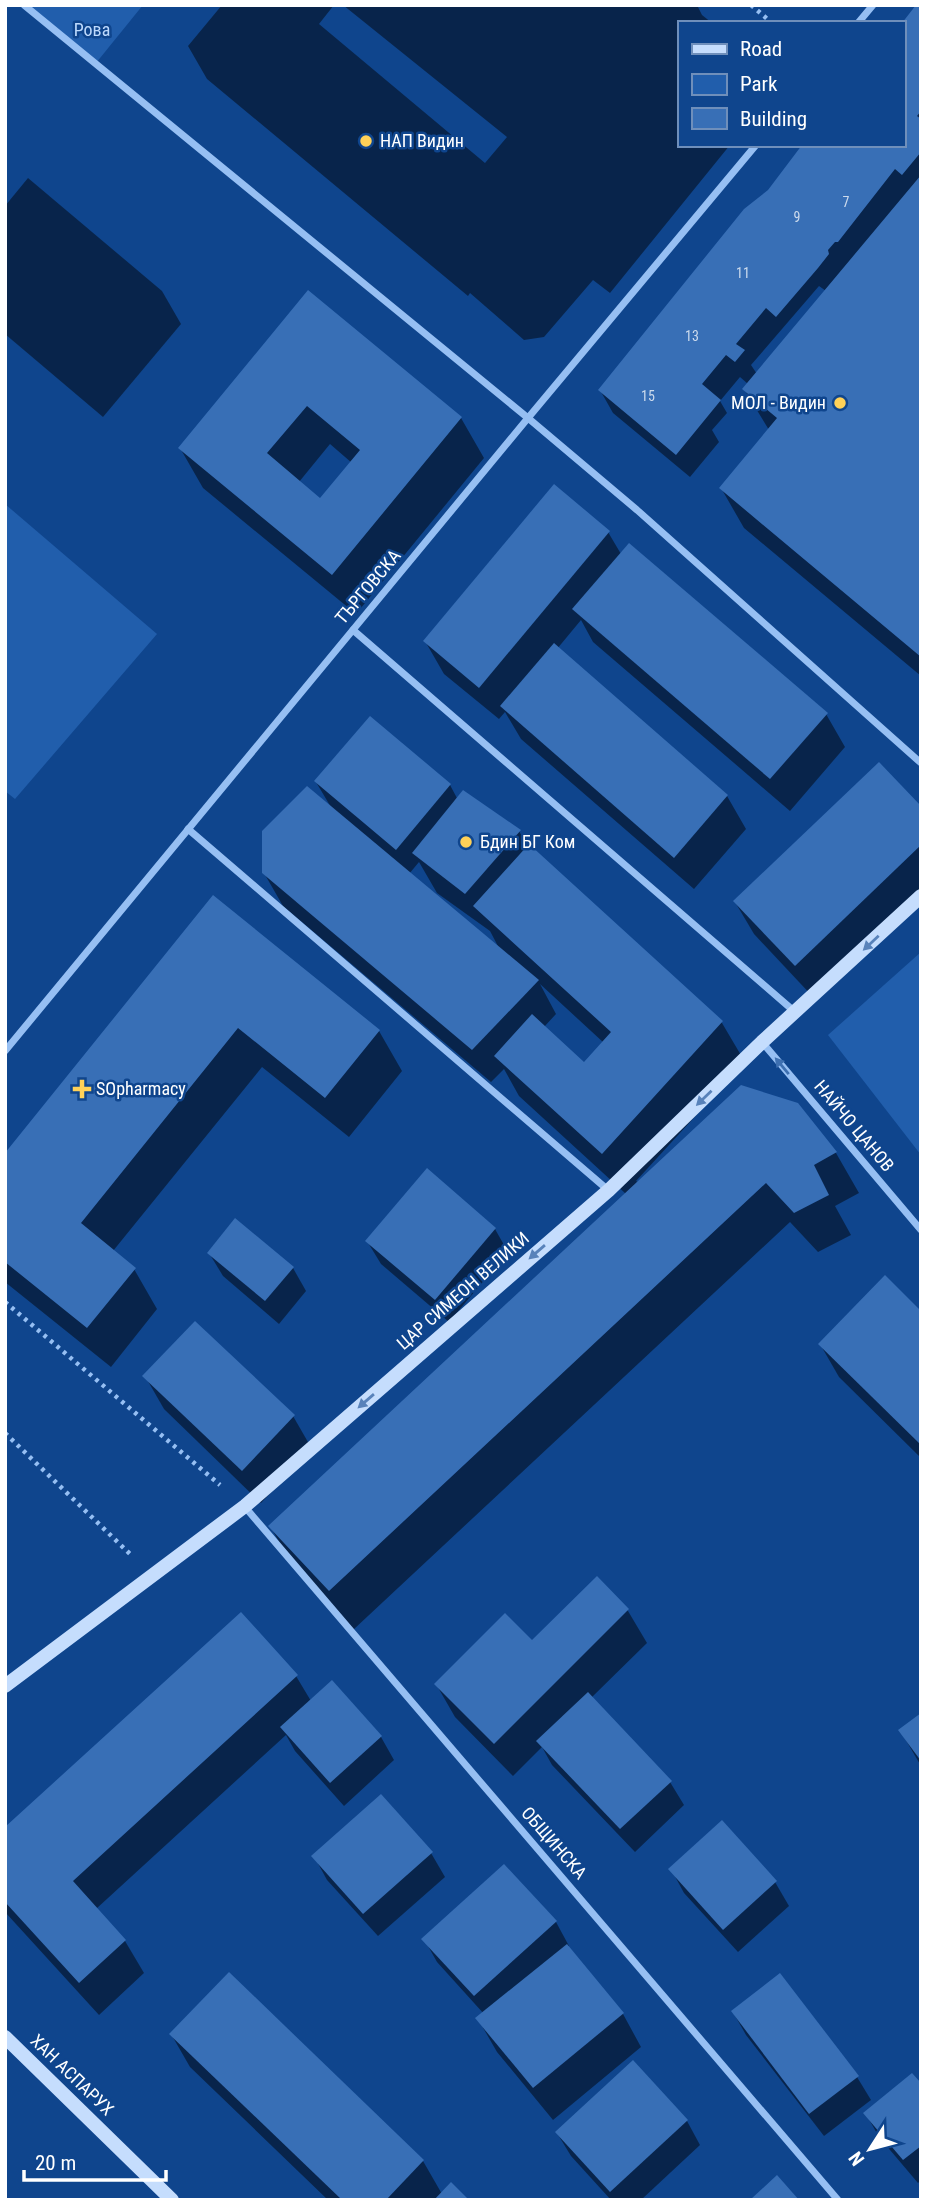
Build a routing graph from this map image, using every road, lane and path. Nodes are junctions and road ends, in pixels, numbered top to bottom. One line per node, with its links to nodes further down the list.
1 (24, 5): 7 (street)
2 (751, 5): 4 (path)
3 (873, 5): 5 (street)
4 (770, 21)
5 (860, 21)
6 (755, 147): 7 (street, ТЪРГОВСКА)
7 (528, 418): 8 (street, ТЪРГОВСКА); 9 (street)
8 (353, 630): 10 (street, ТЪРГОВСКА); 12 (street)
9 (921, 763)
10 (188, 829): 14 (street, ТЪРГОВСКА); 15 (street)
11 (921, 896): 12 (street, ЦАР СИМЕОН ВЕЛИКИ, one-way to 12)
12 (795, 1012): 13 (street, ЦАР СИМЕОН ВЕЛИКИ)
13 (762, 1042): 15 (street, ЦАР СИМЕОН ВЕЛИКИ, one-way to 15); 16 (street, НАЙЧО ЦАНОВ, one-way to 13)
14 (5, 1051)
15 (609, 1190): 19 (street, ЦАР СИМЕОН ВЕЛИКИ, one-way to 19)
16 (921, 1230)
17 (5, 1302): 19 (path)
18 (5, 1433): 20 (path)
19 (245, 1506): 20 (street, ЦАР СИМЕОН ВЕЛИКИ); 24 (street, ОБЩИНСКА)
20 (152, 1576): 21 (street, ЦАР СИМЕОН ВЕЛИКИ)
21 (5, 1686)
22 (5, 2036): 23 (street, ХАН АСПАРУХ)
23 (172, 2200)
24 (838, 2200)

